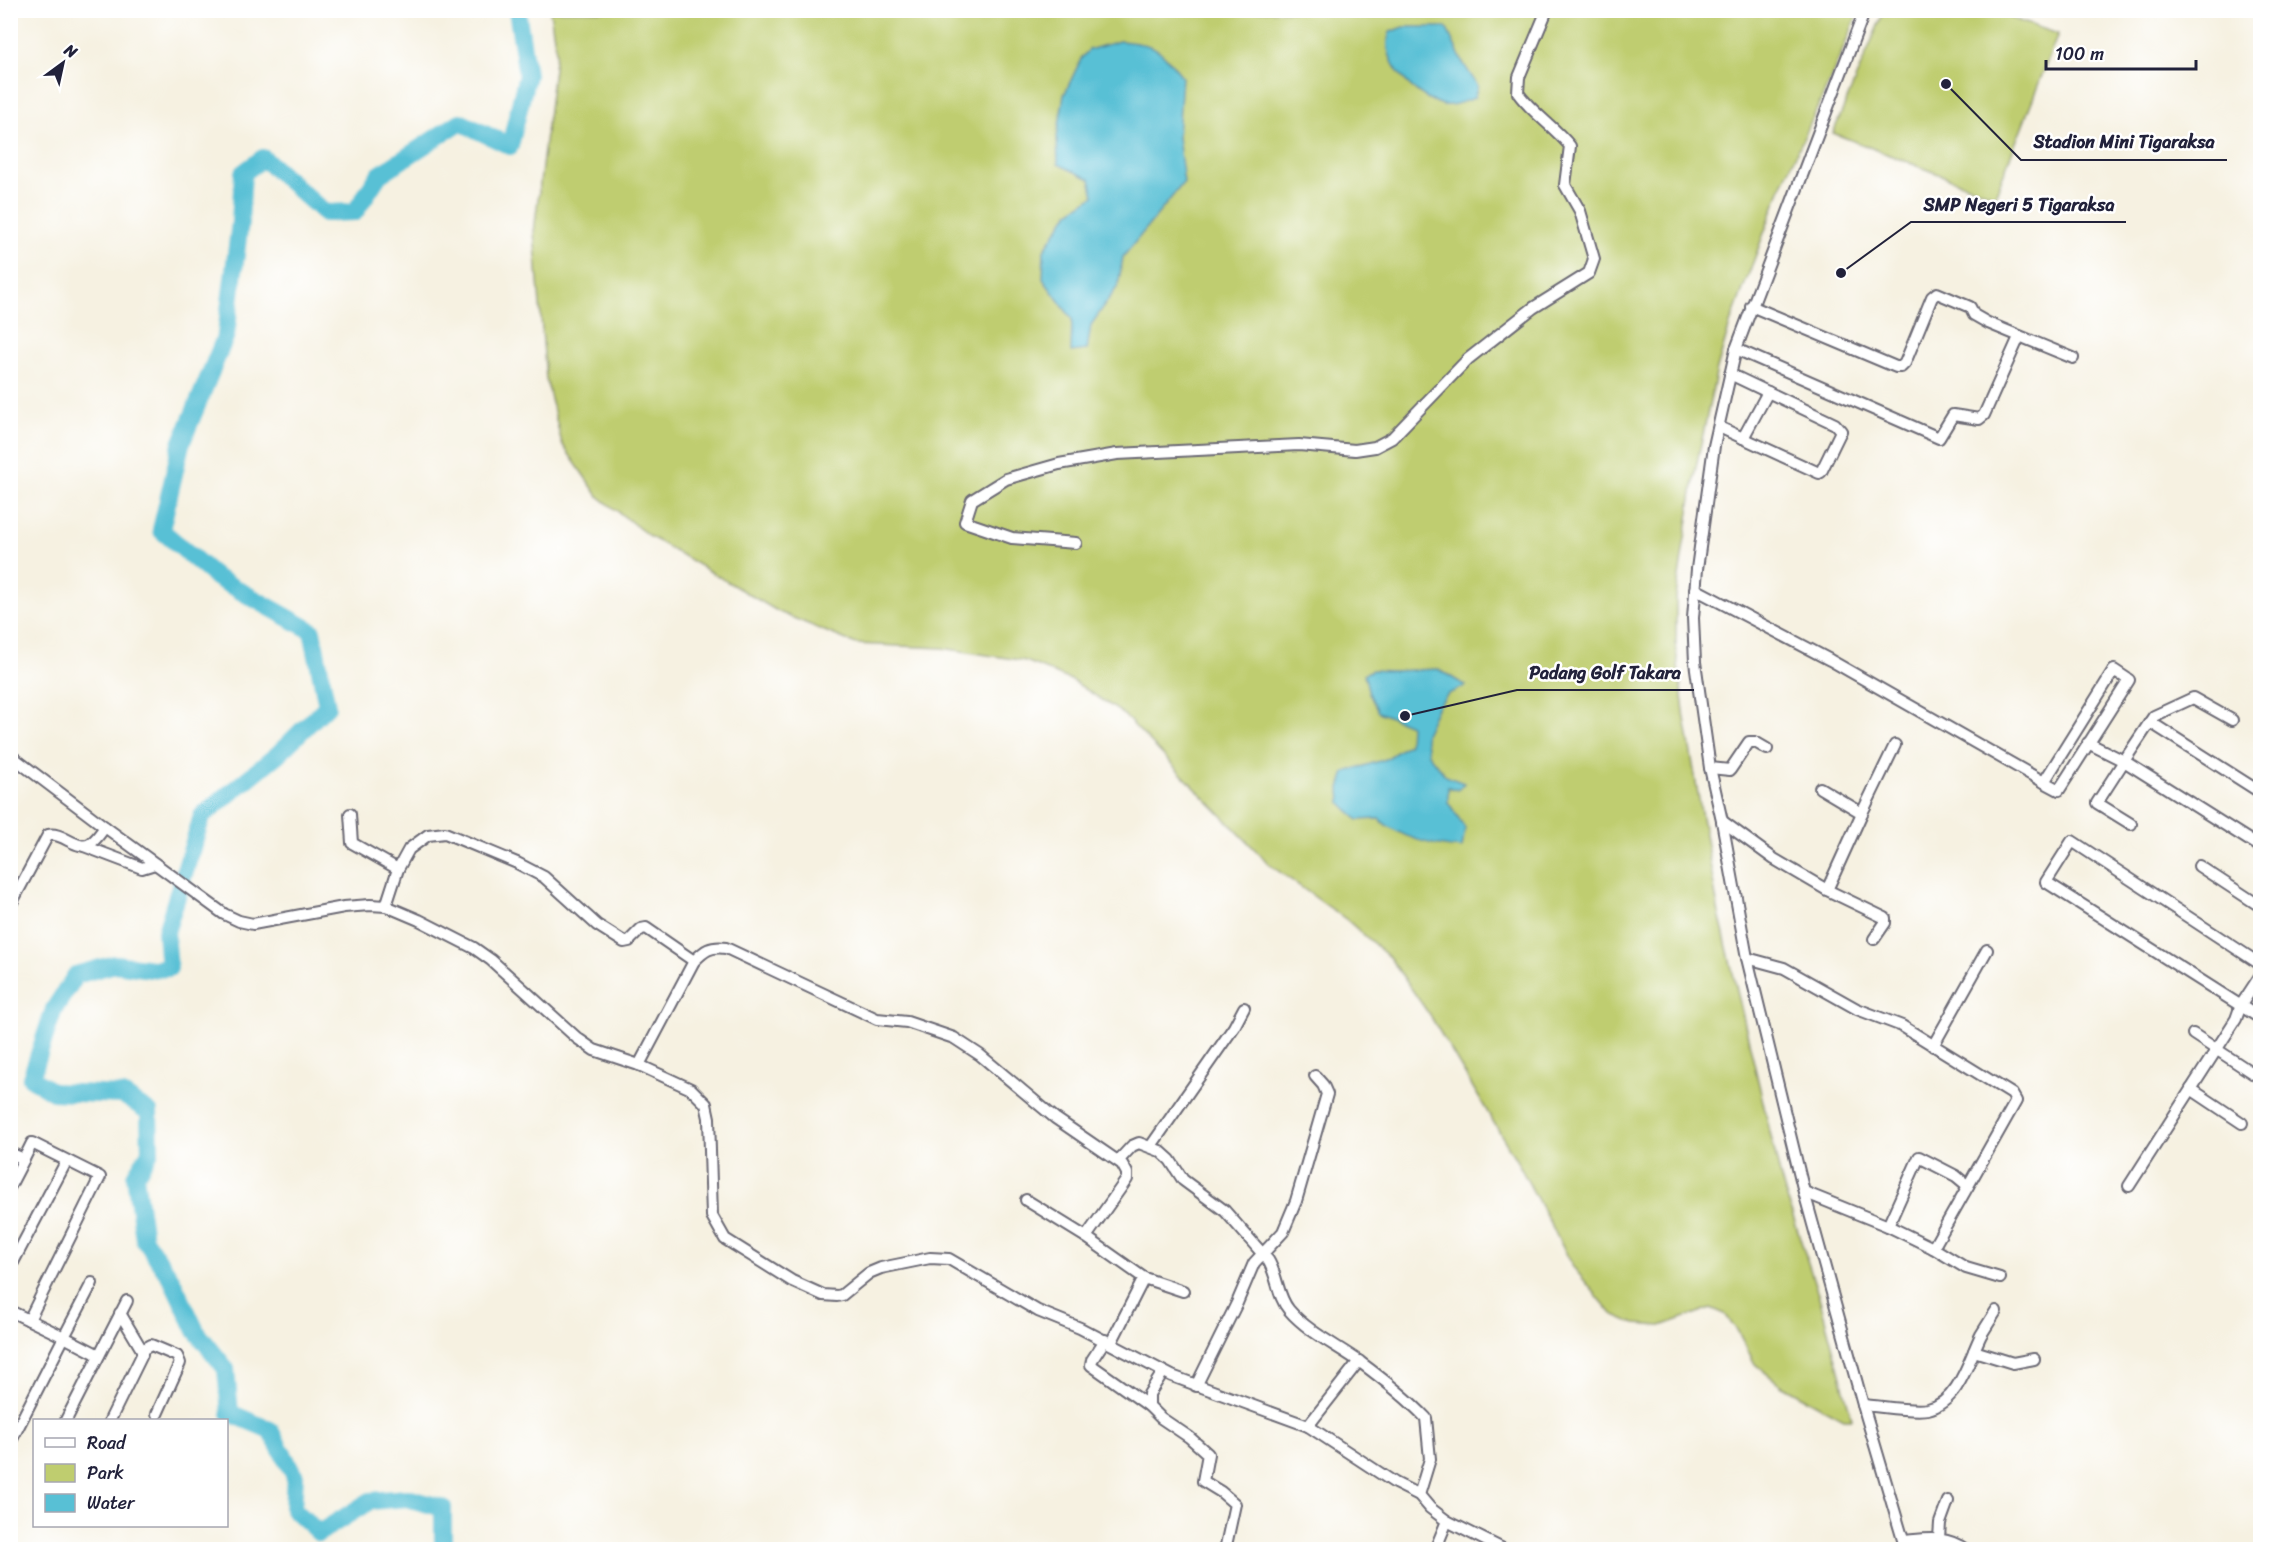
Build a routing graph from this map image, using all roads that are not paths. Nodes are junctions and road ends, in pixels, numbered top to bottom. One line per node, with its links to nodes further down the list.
1 (1547, 10): 11 (street)
2 (1865, 10): 3 (street)
3 (1751, 306): 4 (street); 5 (street)
4 (2019, 337): 5 (street); 6 (street)
5 (1736, 349): 7 (street)
6 (2073, 358)
7 (1730, 374): 8 (street); 9 (street)
8 (1768, 392): 10 (street); 10 (street)
9 (1719, 427): 10 (street); 12 (street)
10 (1743, 438)
11 (1076, 543)
12 (1695, 589): 20 (street); 21 (street)
13 (2232, 720): 14 (street)
14 (2150, 722): 19 (street); 23 (street)
15 (2088, 743): 19 (street); 21 (street); 21 (street)
16 (1895, 745): 24 (street)
17 (1767, 749): 20 (street)
18 (10, 755): 28 (street)
19 (2124, 761): 27 (street); 30 (street)
20 (1710, 768): 26 (street)
21 (2044, 782)
22 (1820, 788): 24 (street)
23 (2260, 792)
24 (1862, 813): 34 (street)
25 (350, 814): 33 (street)
26 (1722, 821): 34 (street); 40 (street)
27 (2131, 824)
28 (105, 827): 29 (street); 31 (street)
29 (83, 846): 31 (street); 35 (street)
30 (2260, 847)
31 (155, 864): 36 (street)
32 (2199, 867): 37 (street)
33 (398, 869): 36 (street); 41 (street)
34 (1827, 890): 38 (street)
35 (10, 906)
36 (386, 906): 51 (street)
37 (2260, 906)
38 (1874, 939)
39 (1987, 950): 49 (street)
40 (1747, 958): 49 (street); 64 (street)
41 (694, 961): 51 (street); 59 (street)
42 (2260, 964): 45 (street)
43 (2260, 976): 45 (street)
44 (2260, 988): 45 (street)
45 (2244, 1007): 47 (street); 50 (street)
46 (1244, 1008): 56 (street)
47 (2260, 1018)
48 (2193, 1034): 50 (street)
49 (1933, 1046): 62 (street)
50 (2216, 1049): 53 (street); 54 (street)
51 (639, 1065): 81 (street)
52 (1315, 1076): 69 (street)
53 (2260, 1078)
54 (2191, 1089): 55 (street); 63 (street)
55 (2242, 1123)
56 (1152, 1146): 59 (street); 69 (street)
57 (10, 1153): 58 (street)
58 (24, 1160): 60 (street); 61 (street)
59 (1119, 1160): 67 (street)
60 (66, 1162): 70 (street); 79 (street)
61 (10, 1186)
62 (1968, 1186): 66 (street); 68 (street)
63 (2129, 1186)
64 (1804, 1192): 66 (street); 89 (street)
65 (1026, 1200): 67 (street)
66 (1888, 1226): 68 (street)
67 (1086, 1237): 71 (street)
68 (1933, 1248): 72 (street)
69 (1263, 1254): 86 (street); 88 (street)
70 (10, 1268)
71 (1144, 1278): 74 (street); 81 (street)
72 (2000, 1278)
73 (92, 1283): 80 (street)
74 (1183, 1291)
75 (127, 1301): 78 (street)
76 (10, 1311): 79 (street)
77 (1996, 1311): 83 (street)
78 (120, 1314): 82 (street); 84 (street)
79 (29, 1320): 80 (street)
80 (64, 1336): 84 (street); 95 (street)
81 (1108, 1342): 87 (street); 90 (street)
82 (142, 1350): 91 (street); 93 (street)
83 (1974, 1351): 85 (street); 89 (street)
84 (99, 1355): 92 (street)
85 (2034, 1359)
86 (1359, 1361): 94 (street); 96 (street)
87 (1163, 1372): 88 (street); 90 (street)
88 (1196, 1386): 94 (street)
89 (1863, 1405): 100 (street)
90 (1149, 1406): 101 (street)
91 (157, 1414)
92 (67, 1419)
93 (110, 1419)
94 (1308, 1426): 96 (street)
95 (10, 1443)
96 (1419, 1495): 98 (street)
97 (1948, 1501): 99 (street)
98 (1447, 1521): 102 (street); 103 (street)
99 (1939, 1538): 100 (street); 104 (street)
100 (1905, 1545)
101 (1225, 1550)
102 (1435, 1550)
103 (1505, 1550)
104 (1966, 1550)

